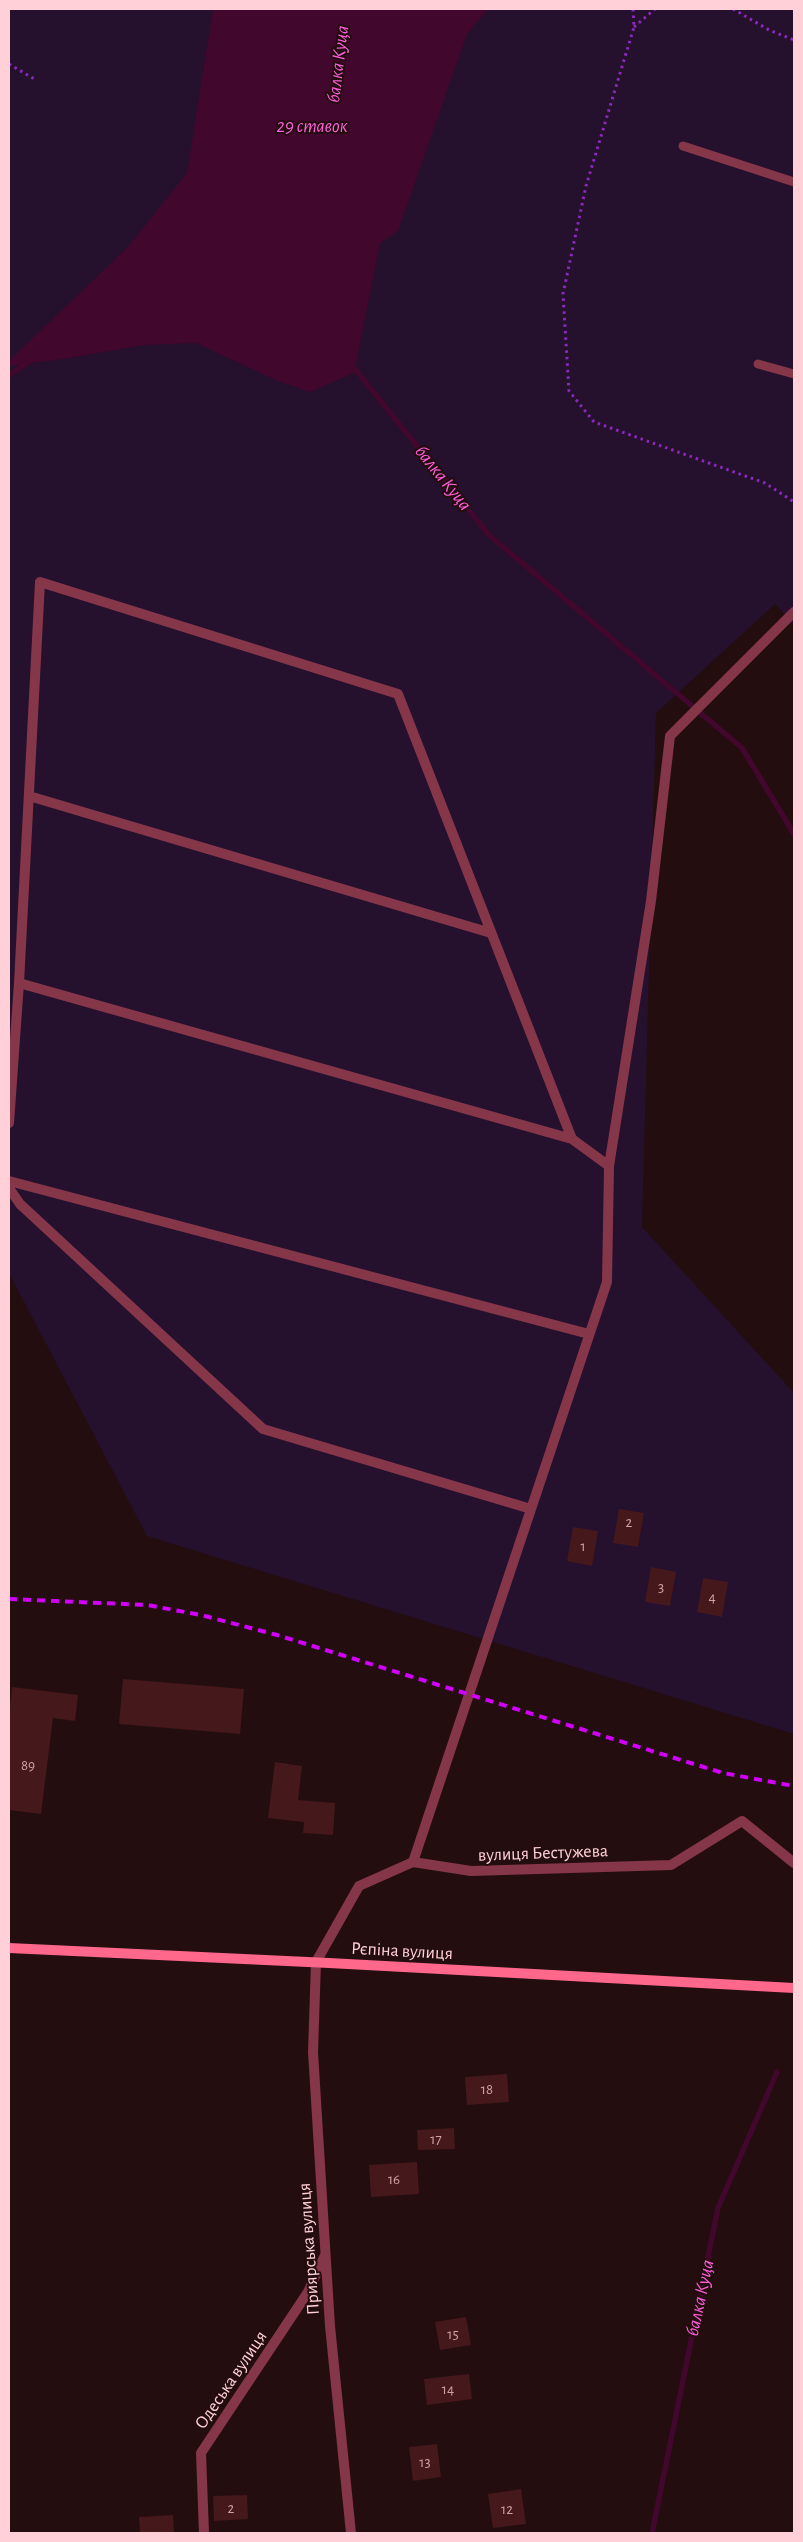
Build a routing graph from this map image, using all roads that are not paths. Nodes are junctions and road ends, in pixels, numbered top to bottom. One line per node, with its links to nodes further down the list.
1 (683, 146): 2 (lane)
2 (794, 182)
3 (758, 364): 4 (lane)
4 (794, 374)
5 (794, 612): 11 (street)
6 (29, 796): 7 (street); 7 (street); 8 (street)
7 (491, 933): 10 (street)
8 (19, 983): 9 (street); 10 (street)
9 (9, 1123)
10 (572, 1139): 11 (street)
11 (609, 1166): 14 (street)
12 (9, 1181): 14 (street)
13 (9, 1188): 15 (street)
14 (589, 1334): 15 (street)
15 (531, 1509): 16 (street)
16 (413, 1862): 17 (street, вулиця Бестужева); 19 (street)
17 (794, 1863)
18 (9, 1948): 19 (street, Рєпіна вулиця)
19 (316, 1962): 20 (street, Рєпіна вулиця); 21 (street, Приярська вулиця)
20 (794, 1988)
21 (326, 2255): 22 (street, Одеська вулиця); 23 (street, Приярська вулиця)
22 (204, 2533)
23 (351, 2533)

